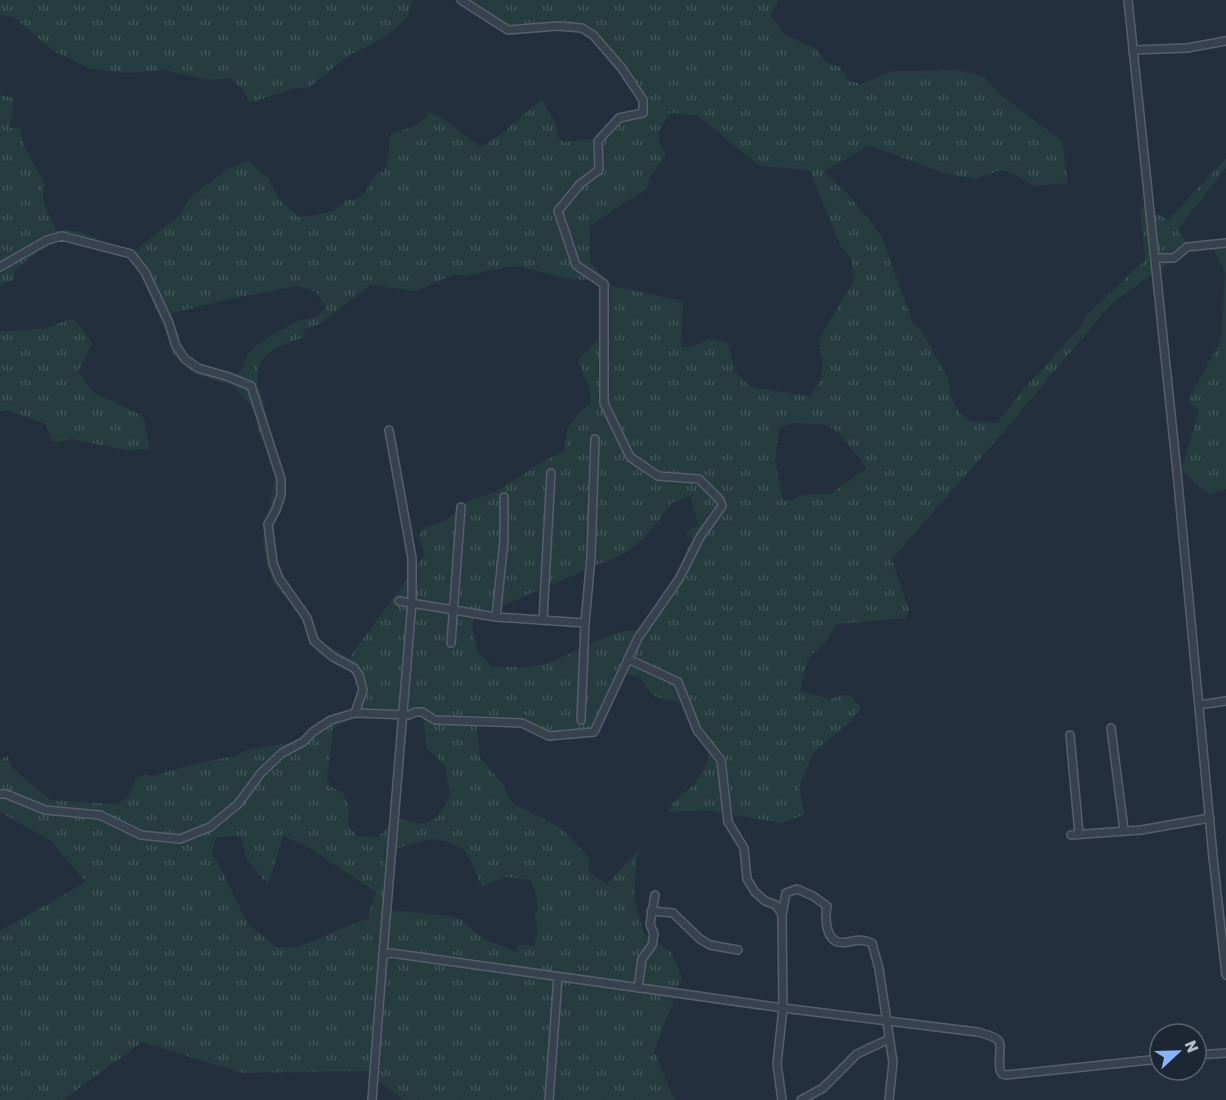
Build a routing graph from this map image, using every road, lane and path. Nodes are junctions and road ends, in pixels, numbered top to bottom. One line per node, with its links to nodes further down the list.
1 (461, 0): 20 (street)
2 (1128, 0): 4 (street)
3 (1226, 40): 4 (street)
4 (1133, 50): 6 (street)
5 (1226, 243): 6 (street)
6 (1155, 258): 22 (street)
7 (0, 267): 23 (street)
8 (389, 430): 14 (street)
9 (595, 439): 18 (street)
10 (551, 474): 17 (street)
11 (504, 496): 16 (street)
12 (461, 507): 15 (street)
13 (399, 601): 14 (street)
14 (412, 602): 15 (street); 24 (street)
15 (454, 609): 16 (street); 19 (street)
16 (496, 616): 17 (street)
17 (543, 620): 18 (street)
18 (585, 623): 25 (street)
19 (451, 643)
20 (628, 659): 24 (street); 35 (street)
21 (1226, 701): 22 (street)
22 (1199, 705): 29 (street)
23 (355, 713): 24 (street); 28 (street)
24 (403, 715): 37 (street)
25 (581, 720)
26 (1111, 728): 30 (street)
27 (1070, 735): 31 (street)
28 (0, 794)
29 (1210, 818): 30 (street); 38 (street)
30 (1124, 830): 31 (street)
31 (1079, 834): 32 (street)
32 (1071, 835)
33 (655, 895): 34 (street)
34 (651, 911): 36 (street); 40 (street)
35 (782, 915): 41 (street); 42 (street)
36 (738, 950)
37 (383, 955): 39 (street); 47 (street)
38 (1226, 975)
39 (558, 977): 40 (street); 48 (street)
40 (638, 988): 41 (street)
41 (783, 1008): 42 (street); 49 (street)
42 (885, 1019): 43 (street); 46 (street)
43 (889, 1039): 50 (street); 51 (street)
44 (1226, 1053): 45 (street)
45 (1208, 1054)
46 (1148, 1060)
47 (372, 1100)
48 (549, 1100)
49 (782, 1100)
50 (801, 1100)
51 (889, 1100)

